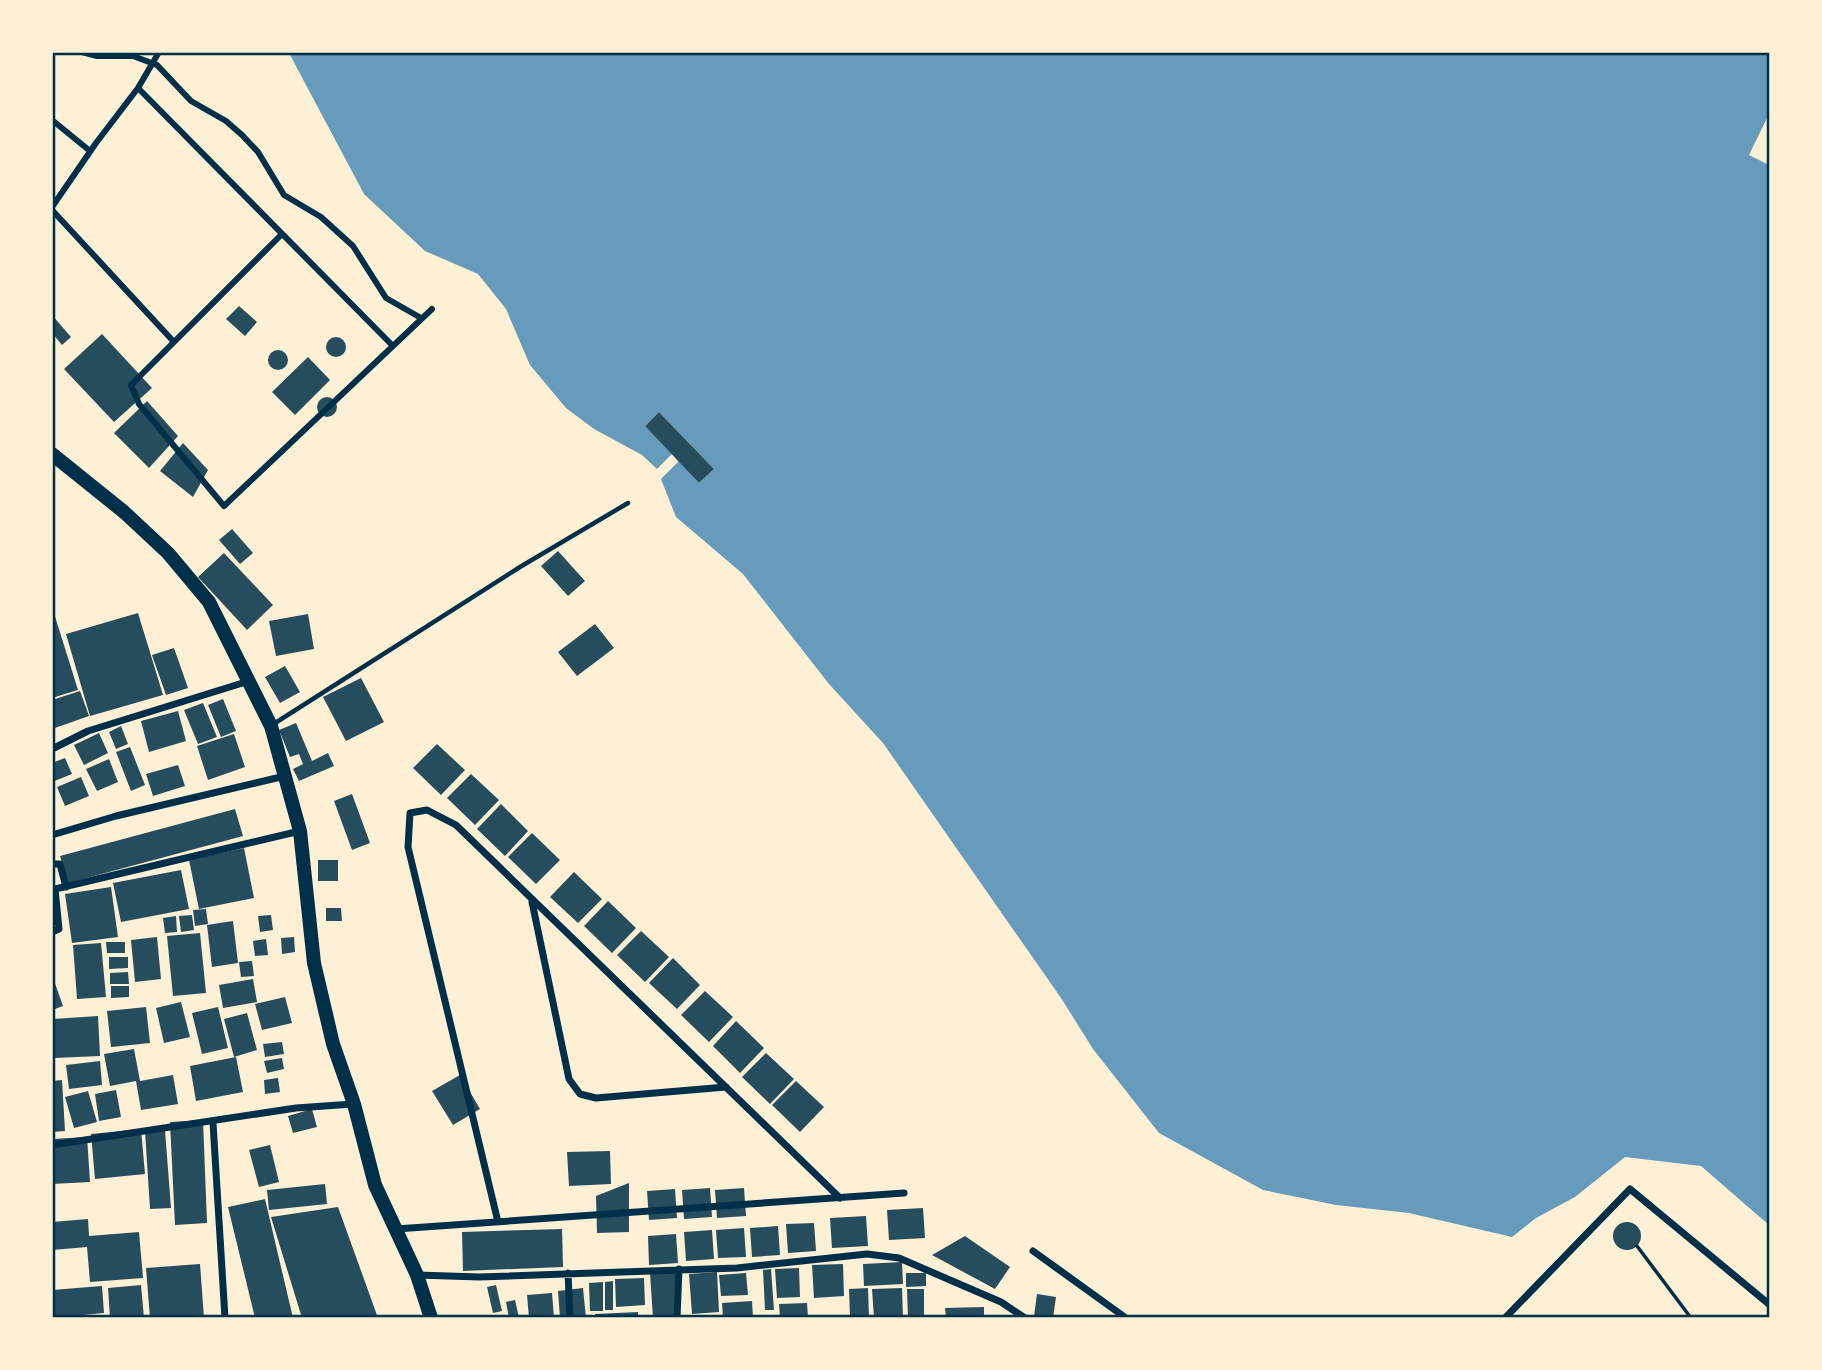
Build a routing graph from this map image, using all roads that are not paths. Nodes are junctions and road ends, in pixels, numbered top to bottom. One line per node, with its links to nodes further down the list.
1 (82, 52): 3 (street)
2 (159, 52): 3 (street)
3 (152, 65): 4 (street); 10 (street)
4 (138, 88): 6 (street); 8 (street)
5 (52, 120): 6 (street)
6 (90, 151): 7 (street)
7 (52, 209): 11 (street)
8 (282, 234): 11 (street); 12 (street)
9 (432, 309): 10 (street)
10 (421, 318): 12 (street)
11 (174, 342): 12 (street)
12 (393, 345)
13 (52, 454): 15 (highway)
14 (628, 503): 16 (lane)
15 (250, 681): 16 (highway); 17 (street)
16 (271, 726): 18 (highway)
17 (52, 749)
18 (285, 776): 19 (highway); 20 (street)
19 (300, 831): 22 (street); 26 (highway)
20 (52, 835)
21 (52, 864): 22 (street)
22 (66, 887): 24 (street)
23 (532, 901): 25 (street); 25 (street); 31 (street)
24 (52, 932)
25 (726, 1087): 30 (street)
26 (354, 1104): 27 (street); 32 (highway)
27 (213, 1123): 28 (street); 38 (street)
28 (52, 1145)
29 (904, 1193): 30 (street)
30 (839, 1198): 31 (street)
31 (498, 1222): 32 (street)
32 (396, 1229): 36 (highway)
33 (1033, 1251): 43 (street)
34 (678, 1269): 35 (street); 41 (street); 42 (street)
35 (568, 1273): 36 (street); 40 (street)
36 (417, 1275): 39 (highway)
37 (1769, 1305): 44 (street)
38 (225, 1318)
39 (431, 1318)
40 (570, 1318)
41 (677, 1318)
42 (1025, 1318)
43 (1126, 1318)
44 (1506, 1318)

